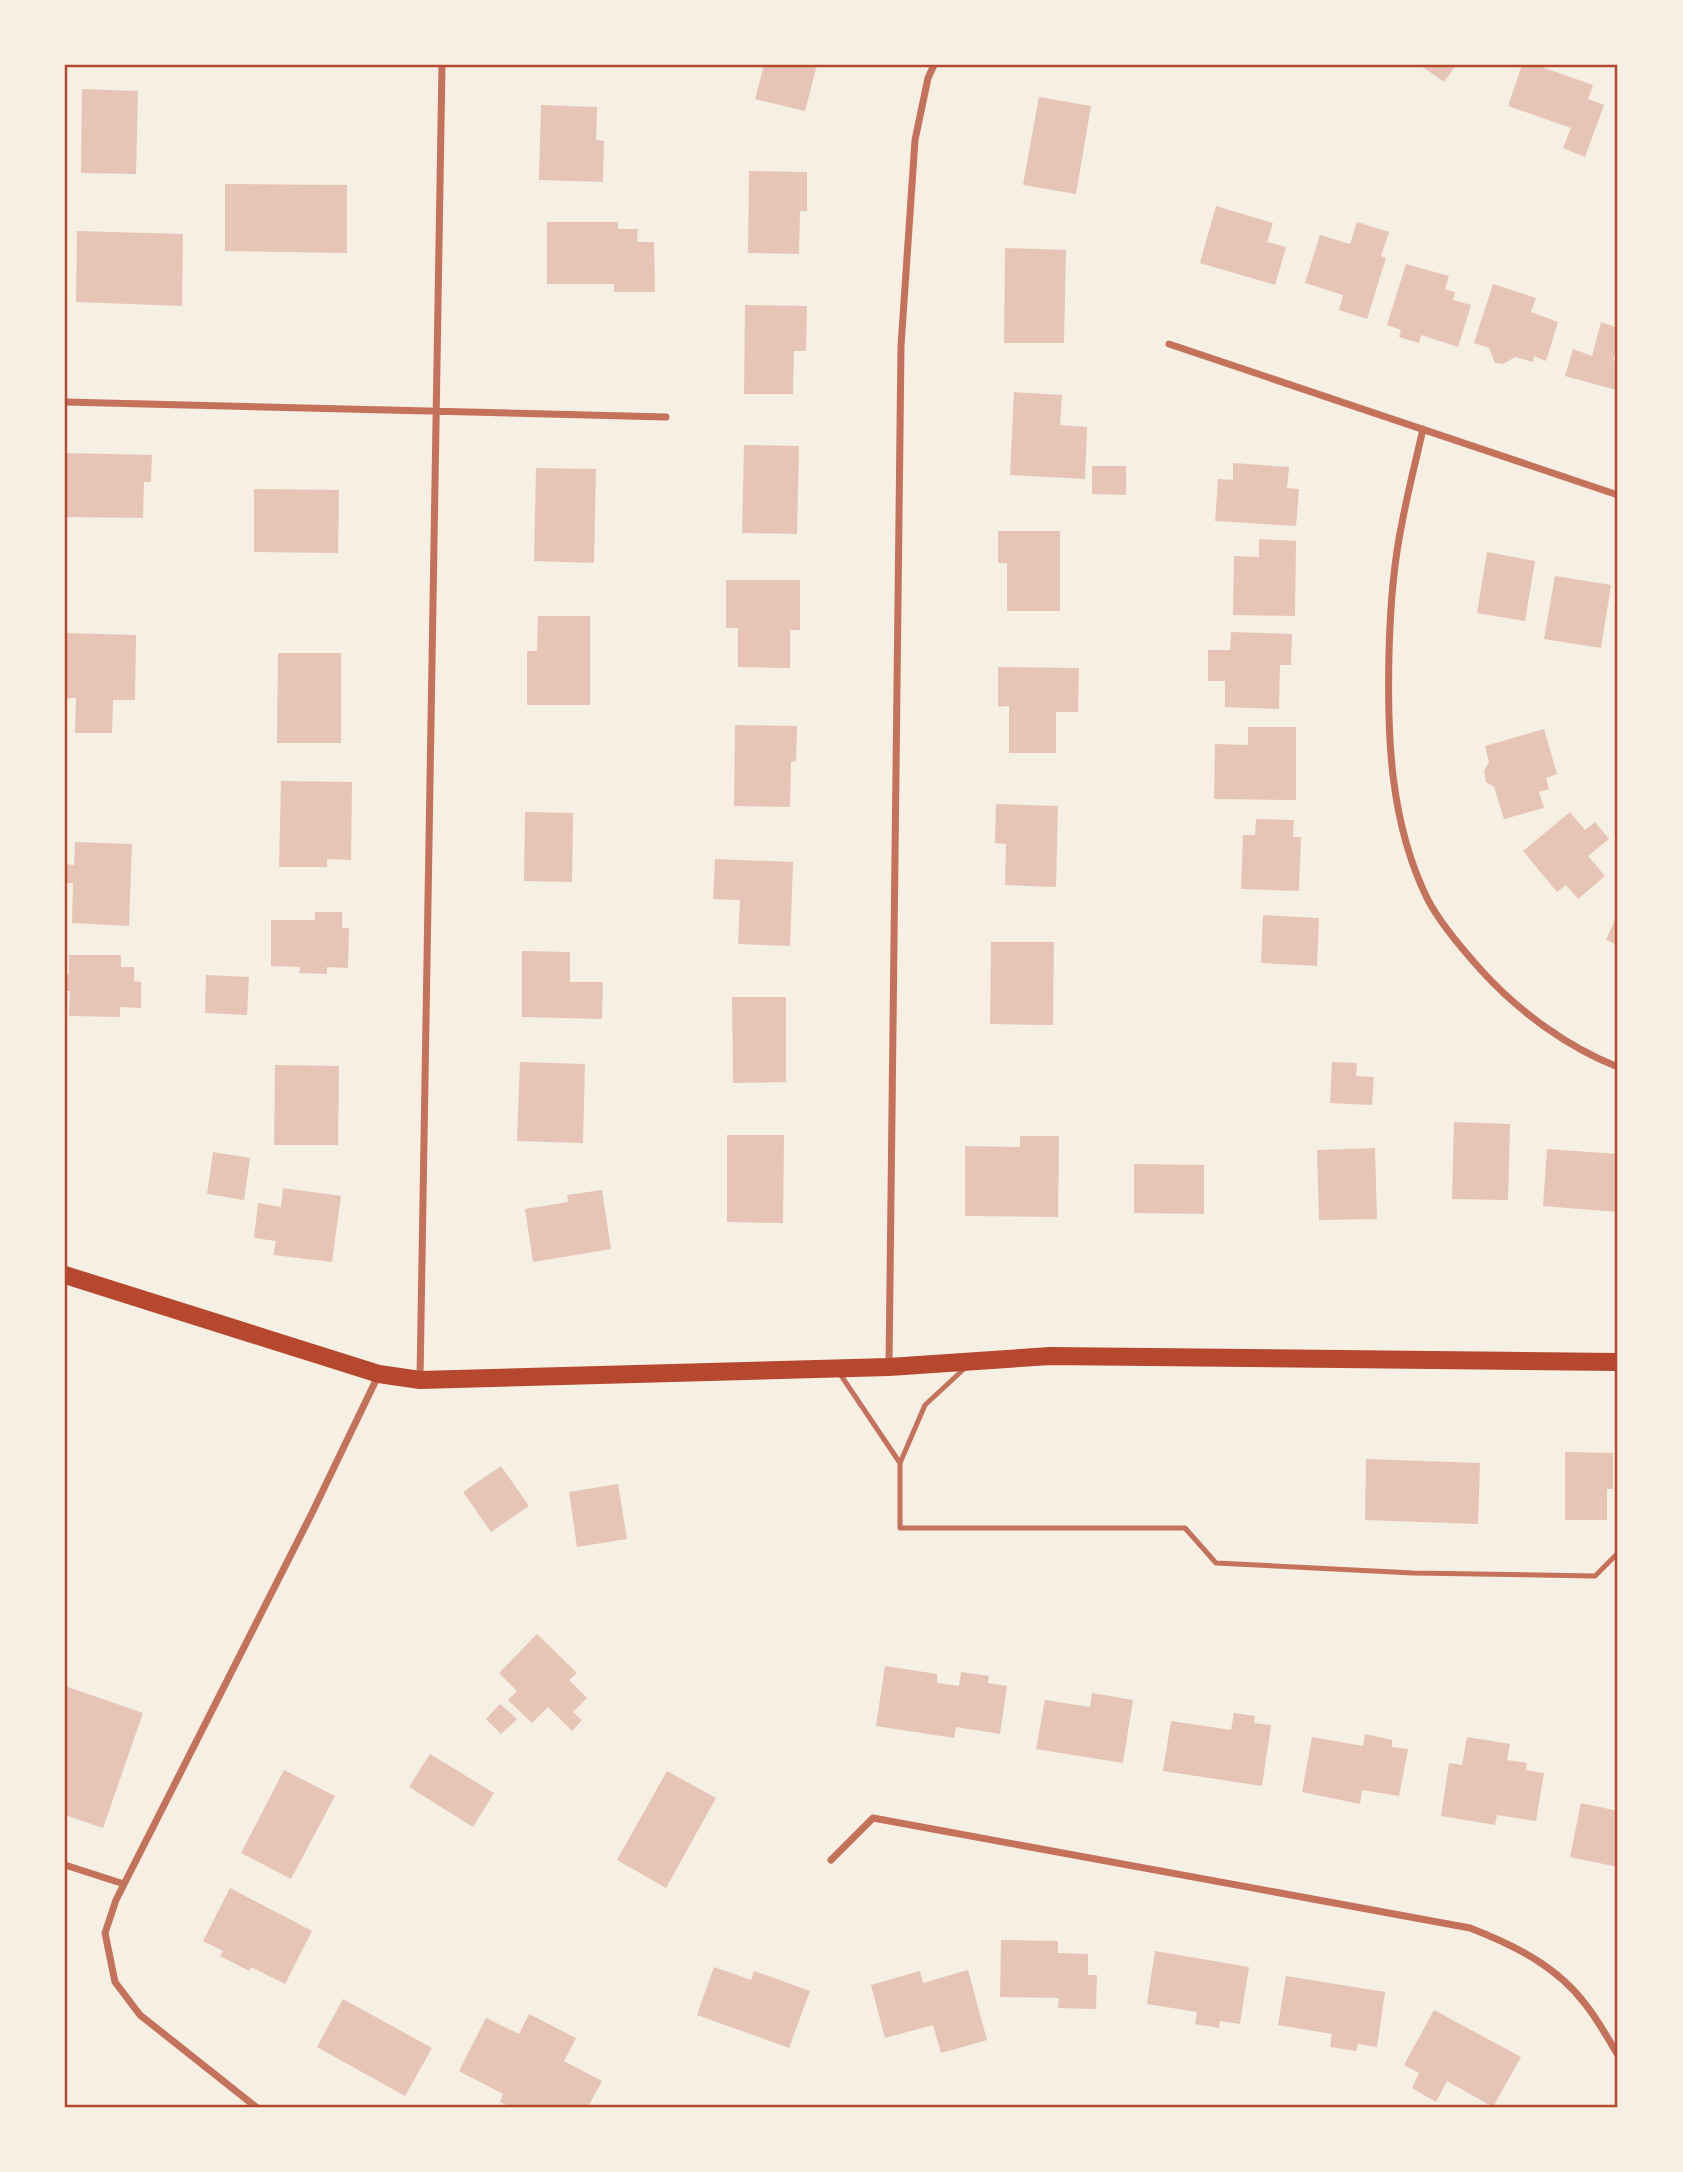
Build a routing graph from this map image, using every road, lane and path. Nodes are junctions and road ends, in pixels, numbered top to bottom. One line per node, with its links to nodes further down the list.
1 (442, 65): 5 (street)
2 (934, 65): 13 (street)
3 (1169, 344): 7 (street)
4 (65, 402): 5 (street)
5 (436, 411): 6 (street); 16 (street)
6 (666, 417)
7 (1423, 429): 8 (street); 9 (street)
8 (1618, 495)
9 (1618, 1067)
10 (65, 1275): 15 (main road)
11 (972, 1361): 12 (main road); 13 (main road); 17 (lane)
12 (1618, 1362)
13 (889, 1367): 14 (main road)
14 (836, 1368): 16 (main road); 17 (lane)
15 (379, 1374): 16 (main road); 21 (street)
16 (420, 1380)
17 (900, 1463): 18 (lane)
18 (1618, 1553)
19 (831, 1860): 22 (street)
20 (65, 1865): 21 (street)
21 (124, 1884): 23 (street)
22 (1618, 2055)
23 (256, 2107)

